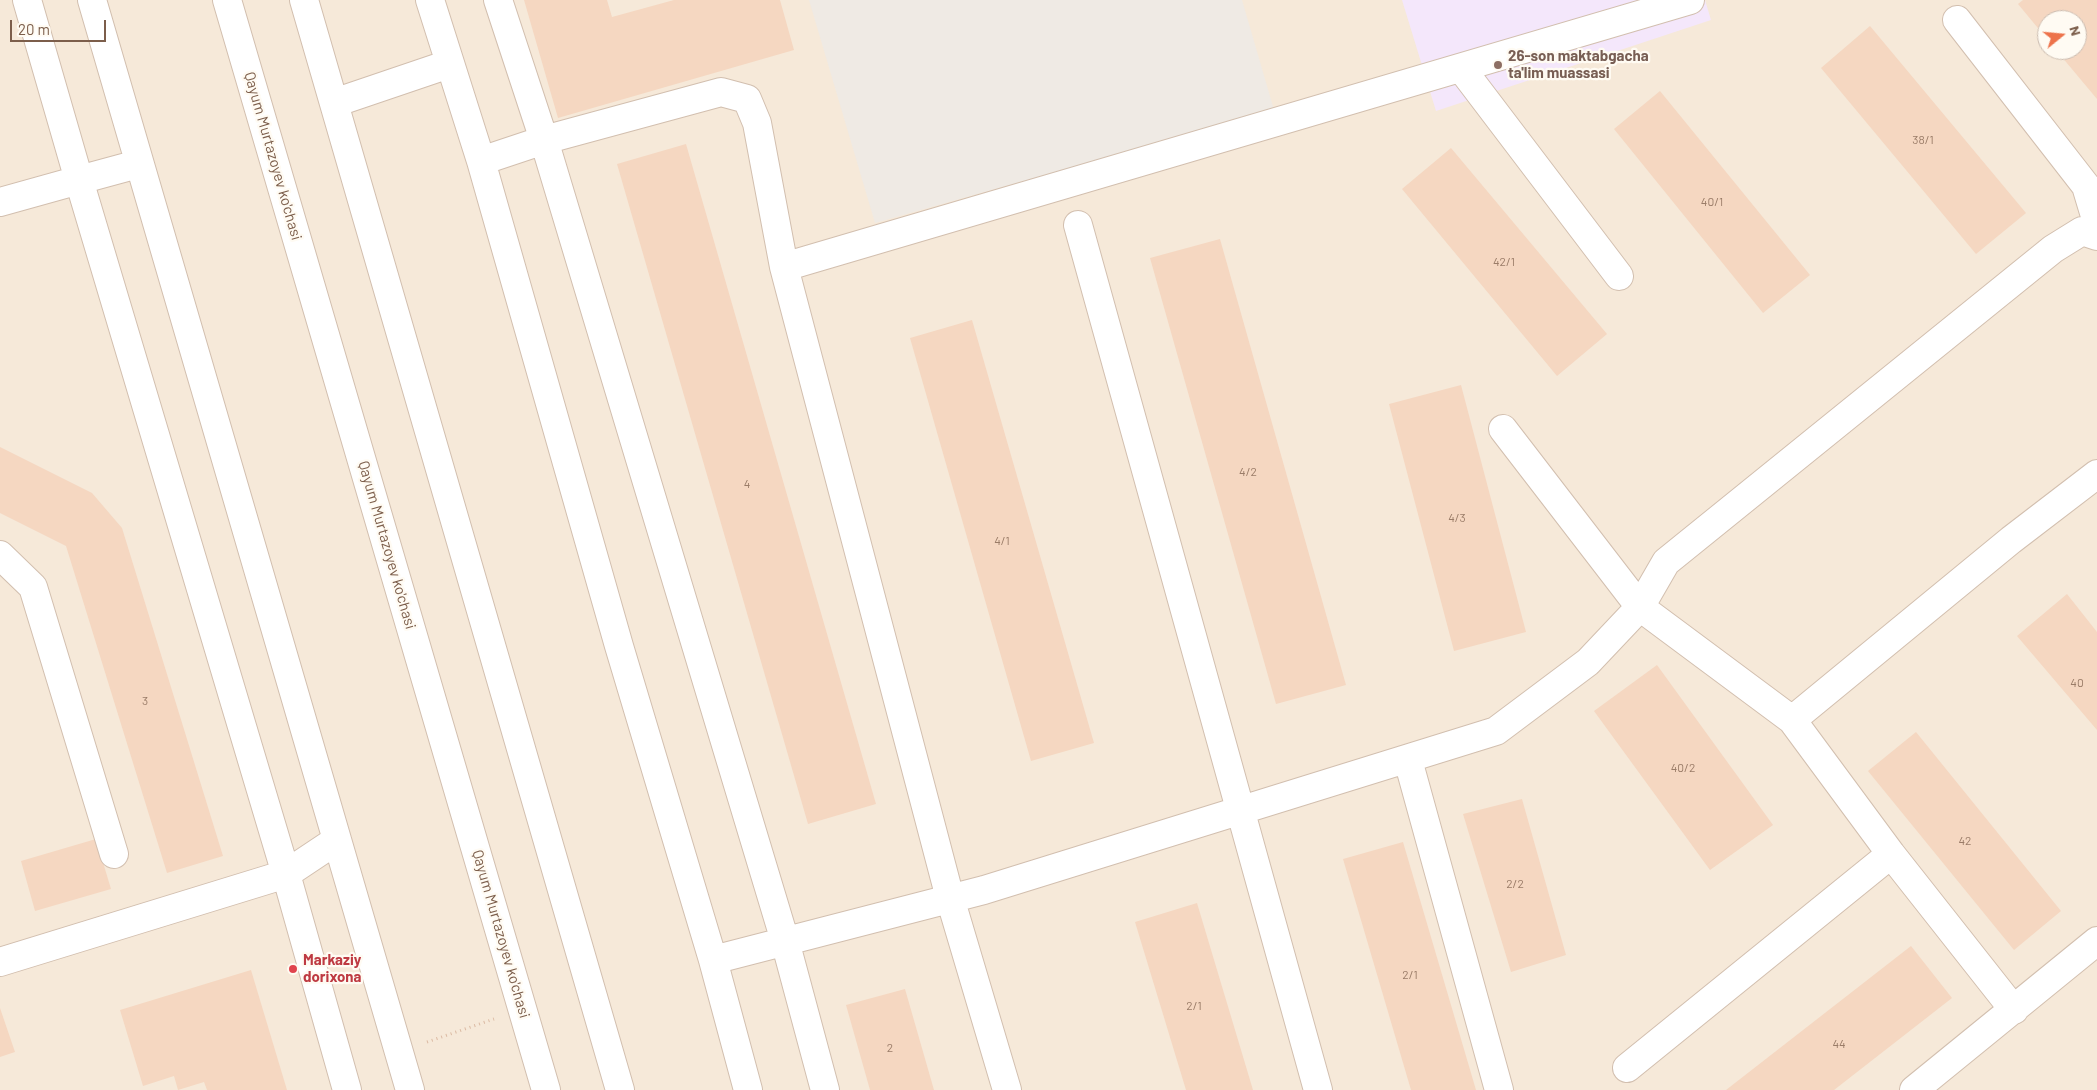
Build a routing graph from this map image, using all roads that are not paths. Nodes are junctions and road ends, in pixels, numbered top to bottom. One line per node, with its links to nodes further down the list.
1 (27, 0): 15 (street)
2 (92, 0): 14 (street)
3 (227, 0): 41 (street, Qayum Murtazoyev ko'chasi)
4 (304, 0): 11 (street)
5 (430, 0): 9 (street)
6 (498, 0): 12 (street)
7 (1690, 0): 10 (street)
8 (1957, 20): 18 (street)
9 (449, 64): 11 (street); 13 (street)
10 (1461, 68): 19 (street); 20 (street)
11 (334, 103): 42 (street)
12 (544, 140): 13 (street); 19 (street); 33 (street)
13 (480, 162): 35 (street)
14 (138, 164): 15 (street); 28 (street)
15 (79, 180): 16 (street); 31 (street)
16 (0, 202)
17 (1078, 225): 27 (street)
18 (2097, 236): 24 (street)
19 (784, 268): 32 (street)
20 (1619, 276)
21 (1503, 429): 24 (street)
22 (2097, 474): 25 (street)
23 (0, 555): 29 (street)
24 (1640, 607): 25 (street); 26 (street)
25 (1792, 720): 30 (street)
26 (1408, 760): 27 (street); 47 (street)
27 (1240, 811): 32 (street); 46 (street)
28 (337, 840): 31 (street); 40 (street)
29 (114, 854)
30 (1891, 854): 37 (street); 38 (street)
31 (286, 874): 36 (street); 39 (street)
32 (950, 898): 33 (street); 45 (street)
33 (785, 941): 35 (street); 44 (street)
34 (2097, 941): 37 (street)
35 (713, 960): 43 (street)
36 (0, 962)
37 (2014, 1010): 48 (street)
38 (1627, 1068)
39 (347, 1090)
40 (410, 1090)
41 (546, 1090)
42 (620, 1090)
43 (748, 1090)
44 (825, 1090)
45 (1007, 1090)
46 (1318, 1090)
47 (1499, 1090)
48 (1914, 1090)

